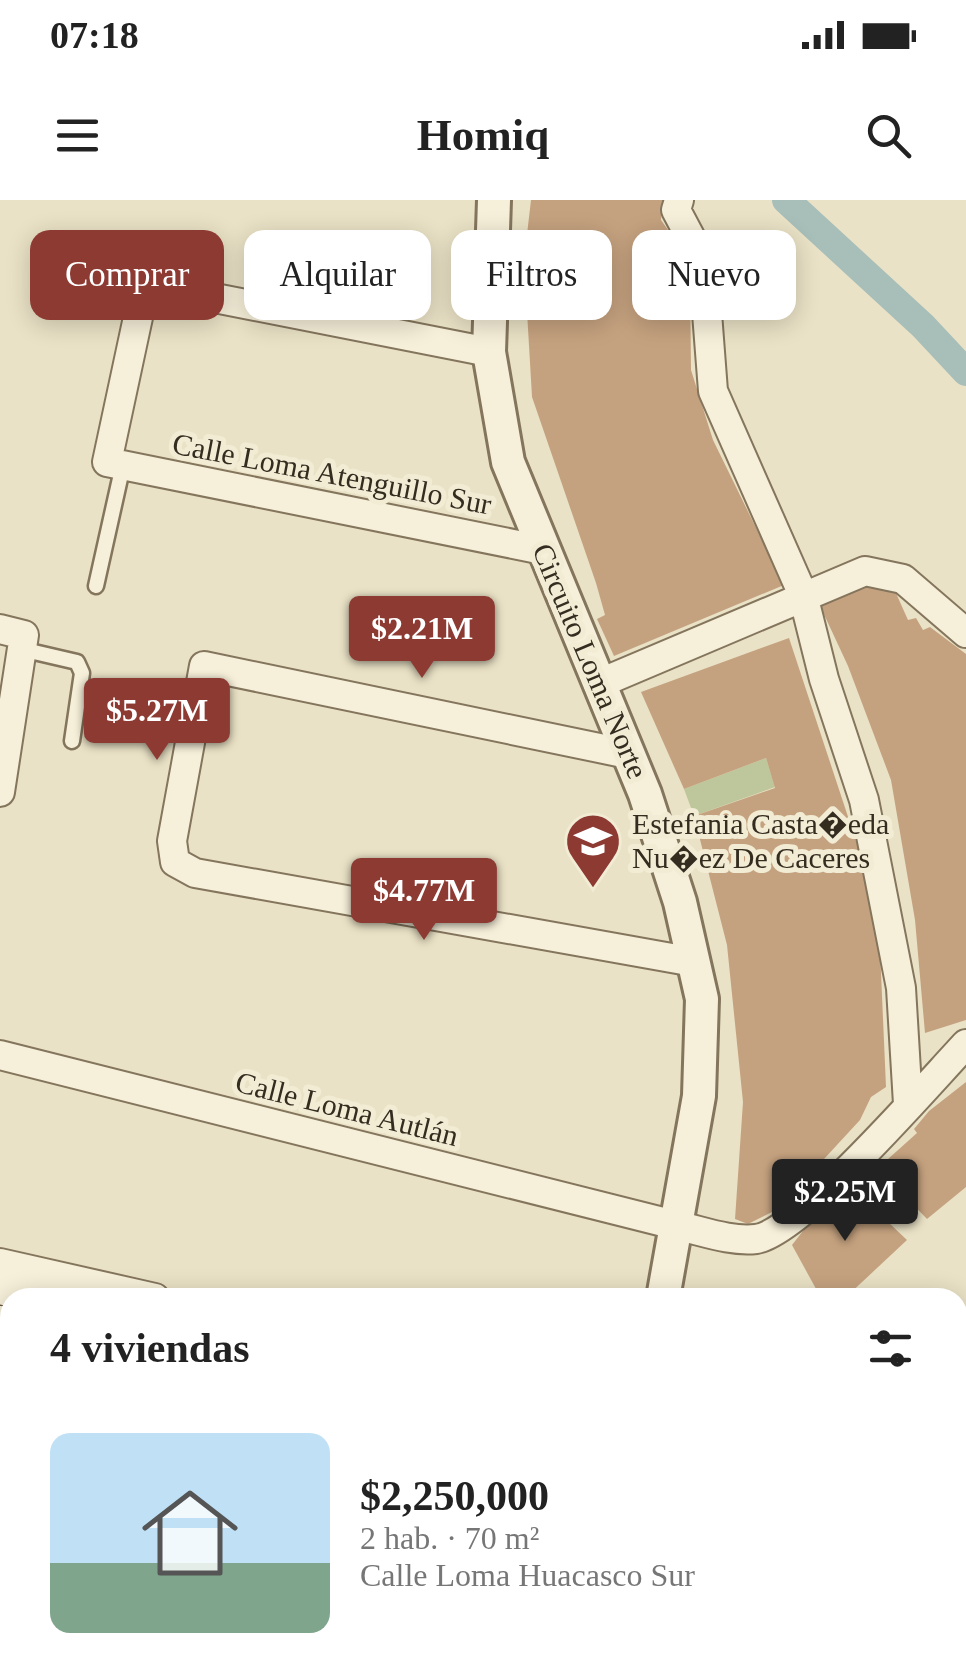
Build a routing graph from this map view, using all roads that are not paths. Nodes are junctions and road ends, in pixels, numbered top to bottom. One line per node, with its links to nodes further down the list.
1 (494, 200): 3 (street, Circuito Loma Norte)
2 (678, 200): 7 (street)
3 (489, 352): 4 (street); 5 (street, Circuito Loma Norte)
4 (115, 464): 5 (street, Calle Loma Atenguillo Sur); 6 (lane)
5 (543, 550): 10 (street, Circuito Loma Norte)
6 (96, 586)
7 (803, 595): 8 (street); 10 (street); 17 (street)
8 (966, 633)
9 (15, 638): 11 (lane); 13 (street)
10 (598, 684): 12 (street, Circuito Loma Norte)
11 (72, 741)
12 (628, 754): 14 (street, Circuito Loma Norte); 14 (street)
13 (0, 792)
14 (694, 962): 18 (street, Circuito Loma Norte)
15 (966, 1044): 17 (street, Calle Loma Autlán)
16 (0, 1055): 18 (street, Calle Loma Autlán)
17 (908, 1104): 18 (street, Calle Loma Autlán)
18 (679, 1226): 21 (street, Circuito Loma Norte)
19 (0, 1264): 20 (street)
20 (109, 1288)
21 (665, 1288)

